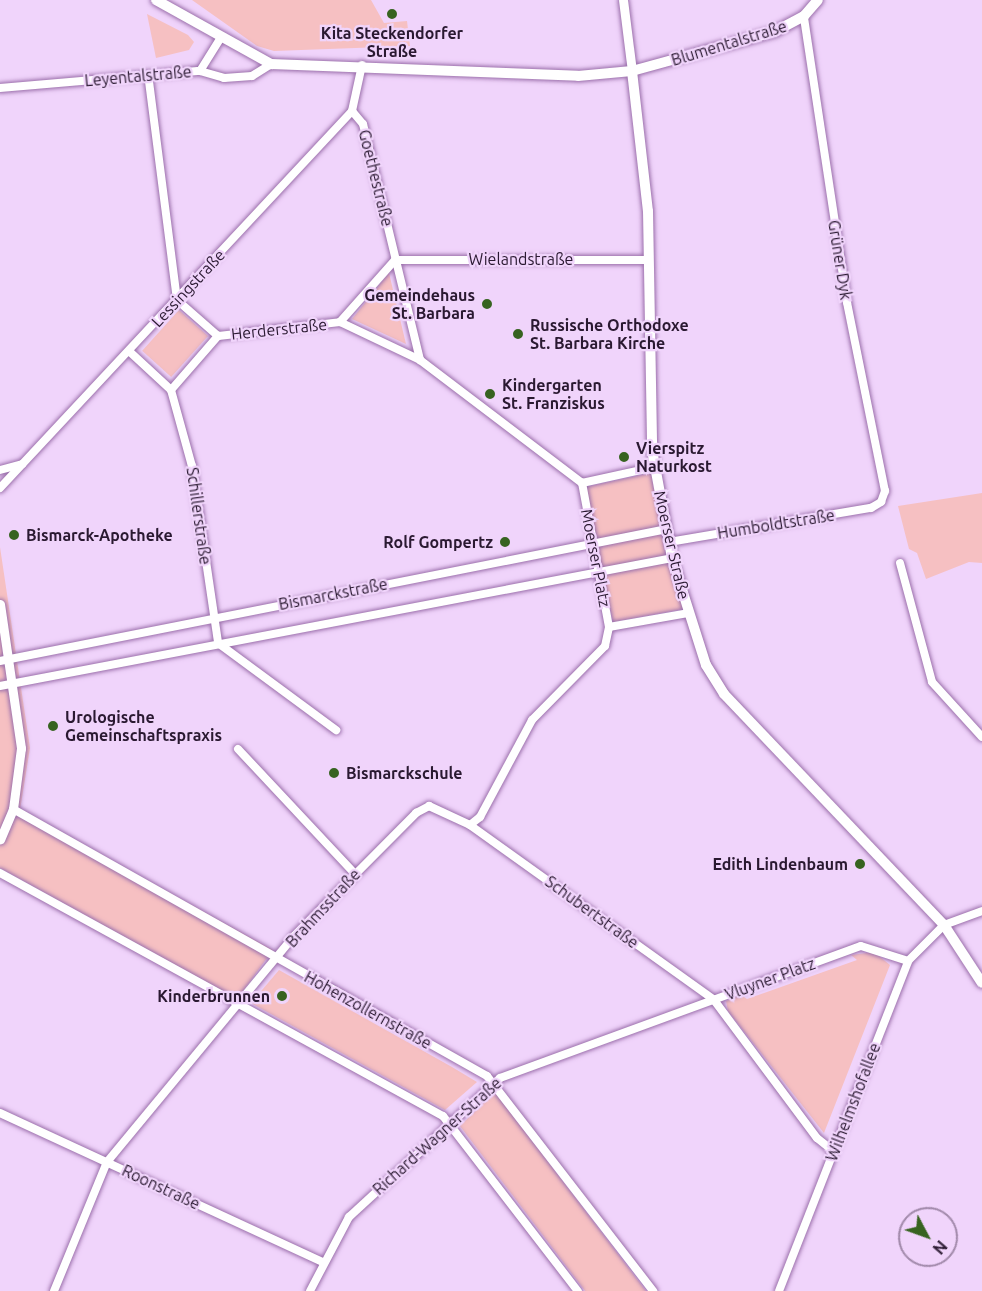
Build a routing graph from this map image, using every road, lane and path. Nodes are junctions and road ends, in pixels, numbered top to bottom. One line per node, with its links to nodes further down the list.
1 (156, 0): 5 (main road)
2 (622, 0): 9 (street, Moerser Straße)
3 (818, 0): 4 (main road, Blumentalstraße)
4 (804, 16): 9 (main road, Blumentalstraße); 26 (street, Grüner Dyk)
5 (221, 38): 6 (main road); 8 (street)
6 (272, 64): 7 (main road, Leyentalstraße); 8 (street, Leyentalstraße)
7 (362, 65): 9 (main road, Leyentalstraße); 12 (street, Goethestraße)
8 (200, 71): 10 (street, Leyentalstraße)
9 (632, 71): 14 (main road, Moerser Straße)
10 (148, 75): 11 (street, Leyentalstraße); 15 (street)
11 (0, 88)
12 (352, 111): 13 (street, Goethestraße); 15 (street, Lessingstraße)
13 (395, 260): 14 (street, Wielandstraße); 16 (street); 19 (street, Goethestraße)
14 (648, 260): 22 (main road, Moerser Straße)
15 (177, 300): 17 (street); 18 (street, Lessingstraße)
16 (340, 322): 17 (street, Herderstraße); 19 (street)
17 (218, 336): 20 (street)
18 (130, 352): 20 (street); 21 (street, Lessingstraße)
19 (420, 360): 24 (street)
20 (171, 390): 35 (street, Schillerstraße)
21 (23, 464): 23 (street); 25 (street, Lessingstraße)
22 (655, 468): 24 (street); 27 (main road, Moerser Straße)
23 (0, 470)
24 (582, 483): 29 (street, Moerser Platz)
25 (0, 488)
26 (881, 502): 28 (street, Humboldtstraße)
27 (667, 529): 28 (main road, Moerser Straße); 29 (street, Bismarckstraße)
28 (669, 542): 30 (main road, Moerser Straße)
29 (592, 543): 32 (street, Moerser Platz); 35 (street, Bismarckstraße)
30 (672, 558): 32 (street, Bismarckstraße); 34 (main road, Moerser Straße)
31 (900, 563): 42 (street)
32 (598, 570): 36 (street, Moerser Platz); 37 (street, Bismarckstraße)
33 (0, 604): 38 (street)
34 (688, 613): 36 (street, Moerser Platz); 50 (main road, Moerser Straße)
35 (212, 617): 37 (street, Schillerstraße); 38 (street, Bismarckstraße)
36 (609, 627): 45 (street)
37 (218, 643): 39 (street, Bismarckstraße); 41 (street)
38 (4, 661): 39 (street)
39 (14, 683): 40 (street, Bismarckstraße); 44 (street)
40 (0, 686)
41 (336, 730)
42 (982, 737)
43 (238, 749): 48 (street)
44 (13, 809): 46 (street); 51 (street, Hohenzollernstraße)
45 (470, 825): 48 (street, Brahmsstraße); 54 (street, Schubertstraße)
46 (0, 839)
47 (0, 873): 55 (street)
48 (355, 874): 51 (street, Brahmsstraße)
49 (982, 911): 50 (street)
50 (944, 925): 52 (street, Wilhelmshofallee); 53 (main road, Moerser Straße)
51 (279, 961): 55 (street, Brahmsstraße); 56 (street, Hohenzollernstraße)
52 (908, 961): 54 (street, Vluyner Platz); 59 (street, Wilhelmshofallee)
53 (982, 983)
54 (714, 1000): 56 (street, Richard-Wagner-Straße); 59 (street, Vluyner Platz)
55 (241, 1006): 58 (street); 60 (street, Brahmsstraße)
56 (493, 1082): 58 (street, Richard-Wagner-Straße); 65 (street, Hohenzollernstraße)
57 (0, 1113): 60 (street, Roonstraße)
58 (452, 1125): 61 (street, Richard-Wagner-Straße); 64 (street)
59 (834, 1151): 66 (street, Wilhelmshofallee)
60 (107, 1162): 61 (street, Roonstraße); 62 (street, Brahmsstraße)
61 (322, 1262): 63 (street, Richard-Wagner-Straße)
62 (54, 1291)
63 (310, 1291)
64 (578, 1291)
65 (653, 1291)
66 (779, 1291)

